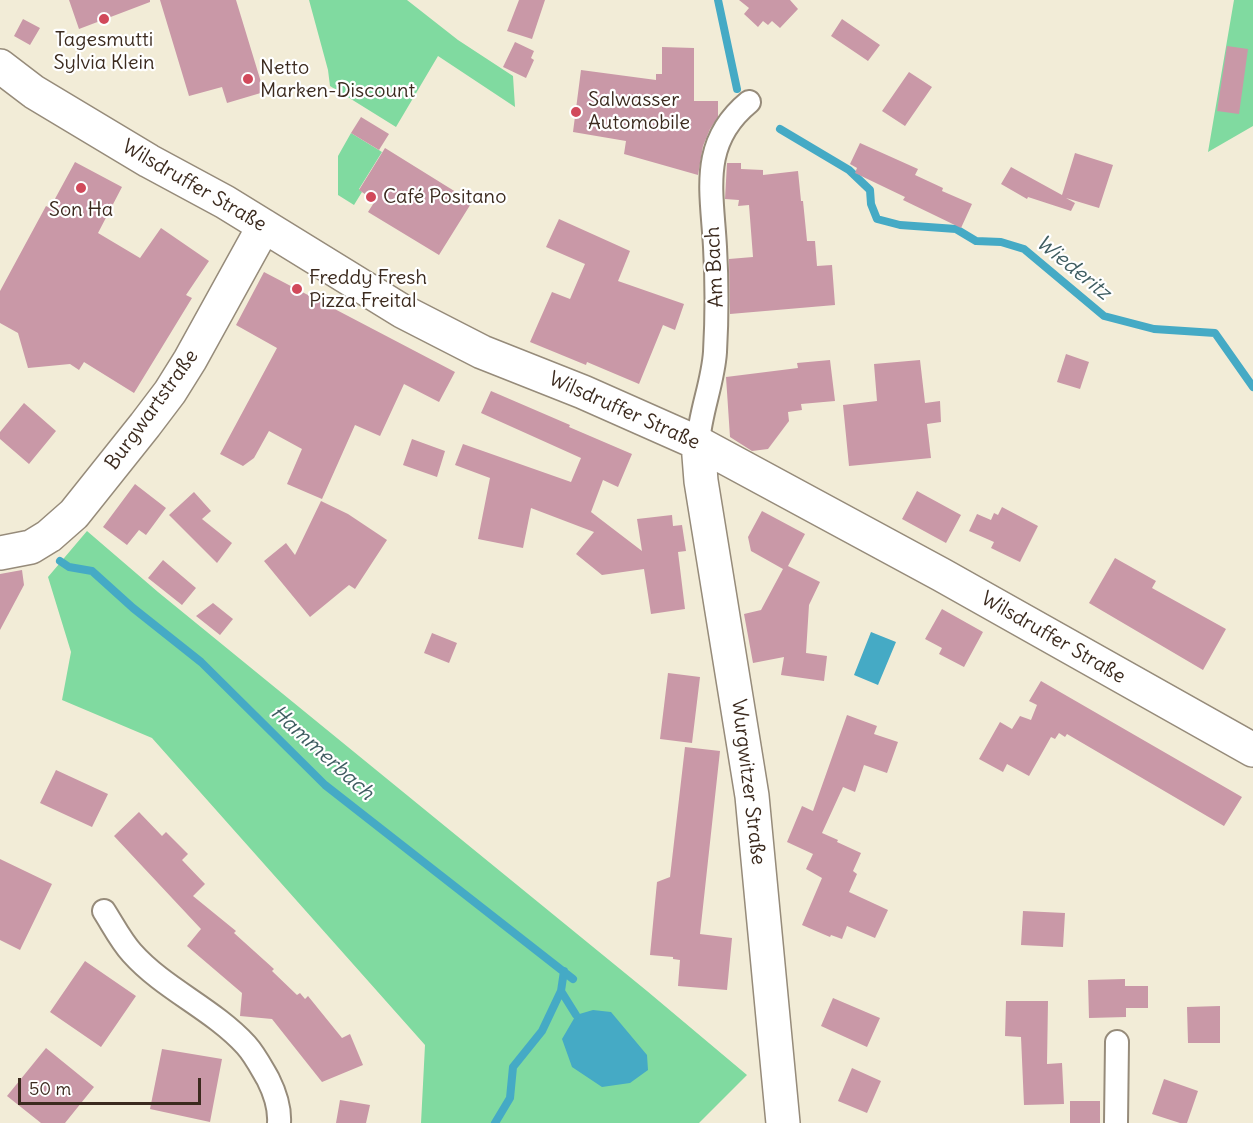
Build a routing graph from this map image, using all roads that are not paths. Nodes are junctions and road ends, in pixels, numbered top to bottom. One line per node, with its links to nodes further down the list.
1 (0, 66): 3 (main road, Wilsdruffer Straße)
2 (749, 102): 4 (street, Am Bach)
3 (264, 226): 4 (main road, Wilsdruffer Straße); 5 (main road, Burgwartstraße)
4 (698, 443): 6 (main road, Wilsdruffer Straße); 10 (main road, Wurgwitzer Straße)
5 (0, 553)
6 (1253, 750)
7 (104, 911): 9 (street)
8 (1117, 1042): 11 (street)
9 (279, 1123)
10 (783, 1123)
11 (1116, 1123)

